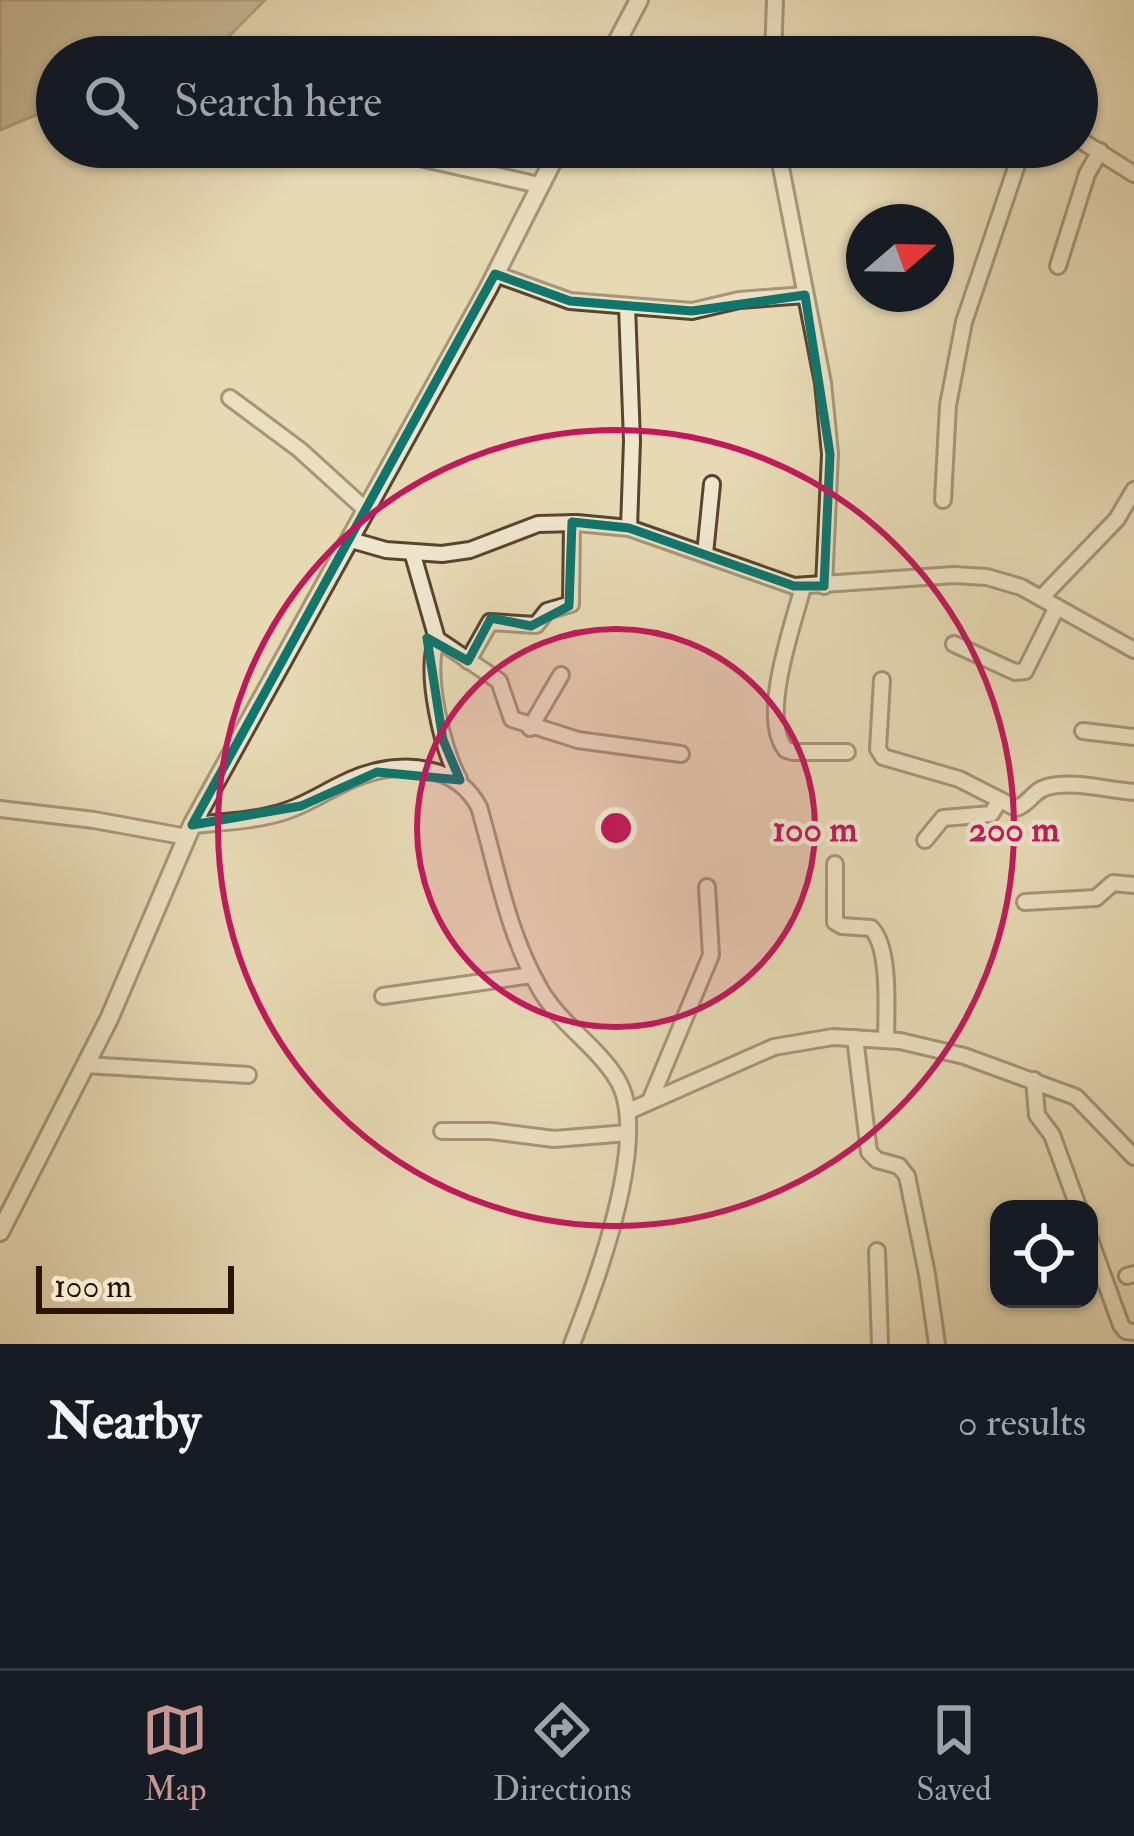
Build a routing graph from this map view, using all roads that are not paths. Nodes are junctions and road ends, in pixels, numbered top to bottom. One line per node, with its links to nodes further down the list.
1 (639, 0): 3 (street)
2 (775, 0): 4 (street)
3 (620, 36)
4 (773, 36)
5 (1100, 151): 6 (street); 12 (street)
6 (1098, 155)
7 (464, 168): 13 (street)
8 (548, 168): 13 (street)
9 (782, 168): 16 (street)
10 (1015, 168): 21 (street)
11 (1090, 168): 14 (street)
12 (1134, 174)
13 (539, 185): 15 (street)
14 (1058, 266)
15 (495, 274): 17 (street); 22 (street)
16 (805, 295): 17 (street); 28 (street)
17 (627, 306): 24 (street)
18 (230, 398): 22 (street)
19 (712, 484): 26 (street)
20 (1134, 490): 30 (street)
21 (944, 500)
22 (366, 510): 25 (street)
23 (572, 523): 24 (street); 27 (street); 35 (street)
24 (629, 528): 26 (street)
25 (351, 539): 27 (street); 47 (street)
26 (705, 554): 29 (street)
27 (413, 555): 32 (street)
28 (824, 586): 29 (street); 30 (street)
29 (803, 587): 41 (street)
30 (1041, 598): 31 (street)
31 (1057, 607): 33 (street); 34 (street)
32 (437, 639): 35 (street); 43 (street)
33 (954, 644)
34 (1134, 650)
35 (468, 661): 38 (street)
36 (561, 675): 38 (street)
37 (882, 680): 45 (street)
38 (530, 728): 42 (street)
39 (1083, 731): 40 (street)
40 (1134, 737)
41 (847, 752)
42 (681, 754)
43 (460, 780): 47 (street); 53 (street)
44 (1134, 792): 45 (street)
45 (1000, 800): 48 (street)
46 (0, 809): 47 (street)
47 (190, 831): 57 (street)
48 (925, 840)
49 (835, 864): 56 (street)
50 (1134, 885): 52 (street)
51 (707, 887): 60 (street)
52 (1025, 902)
53 (532, 976): 54 (street); 61 (street)
54 (383, 996)
55 (855, 1038): 56 (street); 60 (street); 73 (street)
56 (886, 1040): 59 (street)
57 (86, 1065): 58 (street); 66 (street)
58 (248, 1075)
59 (1034, 1079): 64 (street); 65 (street)
60 (650, 1101): 61 (street)
61 (629, 1111): 63 (street)
62 (442, 1132): 63 (street)
63 (628, 1133): 70 (street)
64 (1134, 1157)
65 (1076, 1200)
66 (0, 1232)
67 (878, 1251): 72 (street)
68 (1098, 1262): 69 (street)
69 (1134, 1332)
70 (572, 1343): 71 (street)
71 (584, 1344)
72 (880, 1344)
73 (937, 1344)

